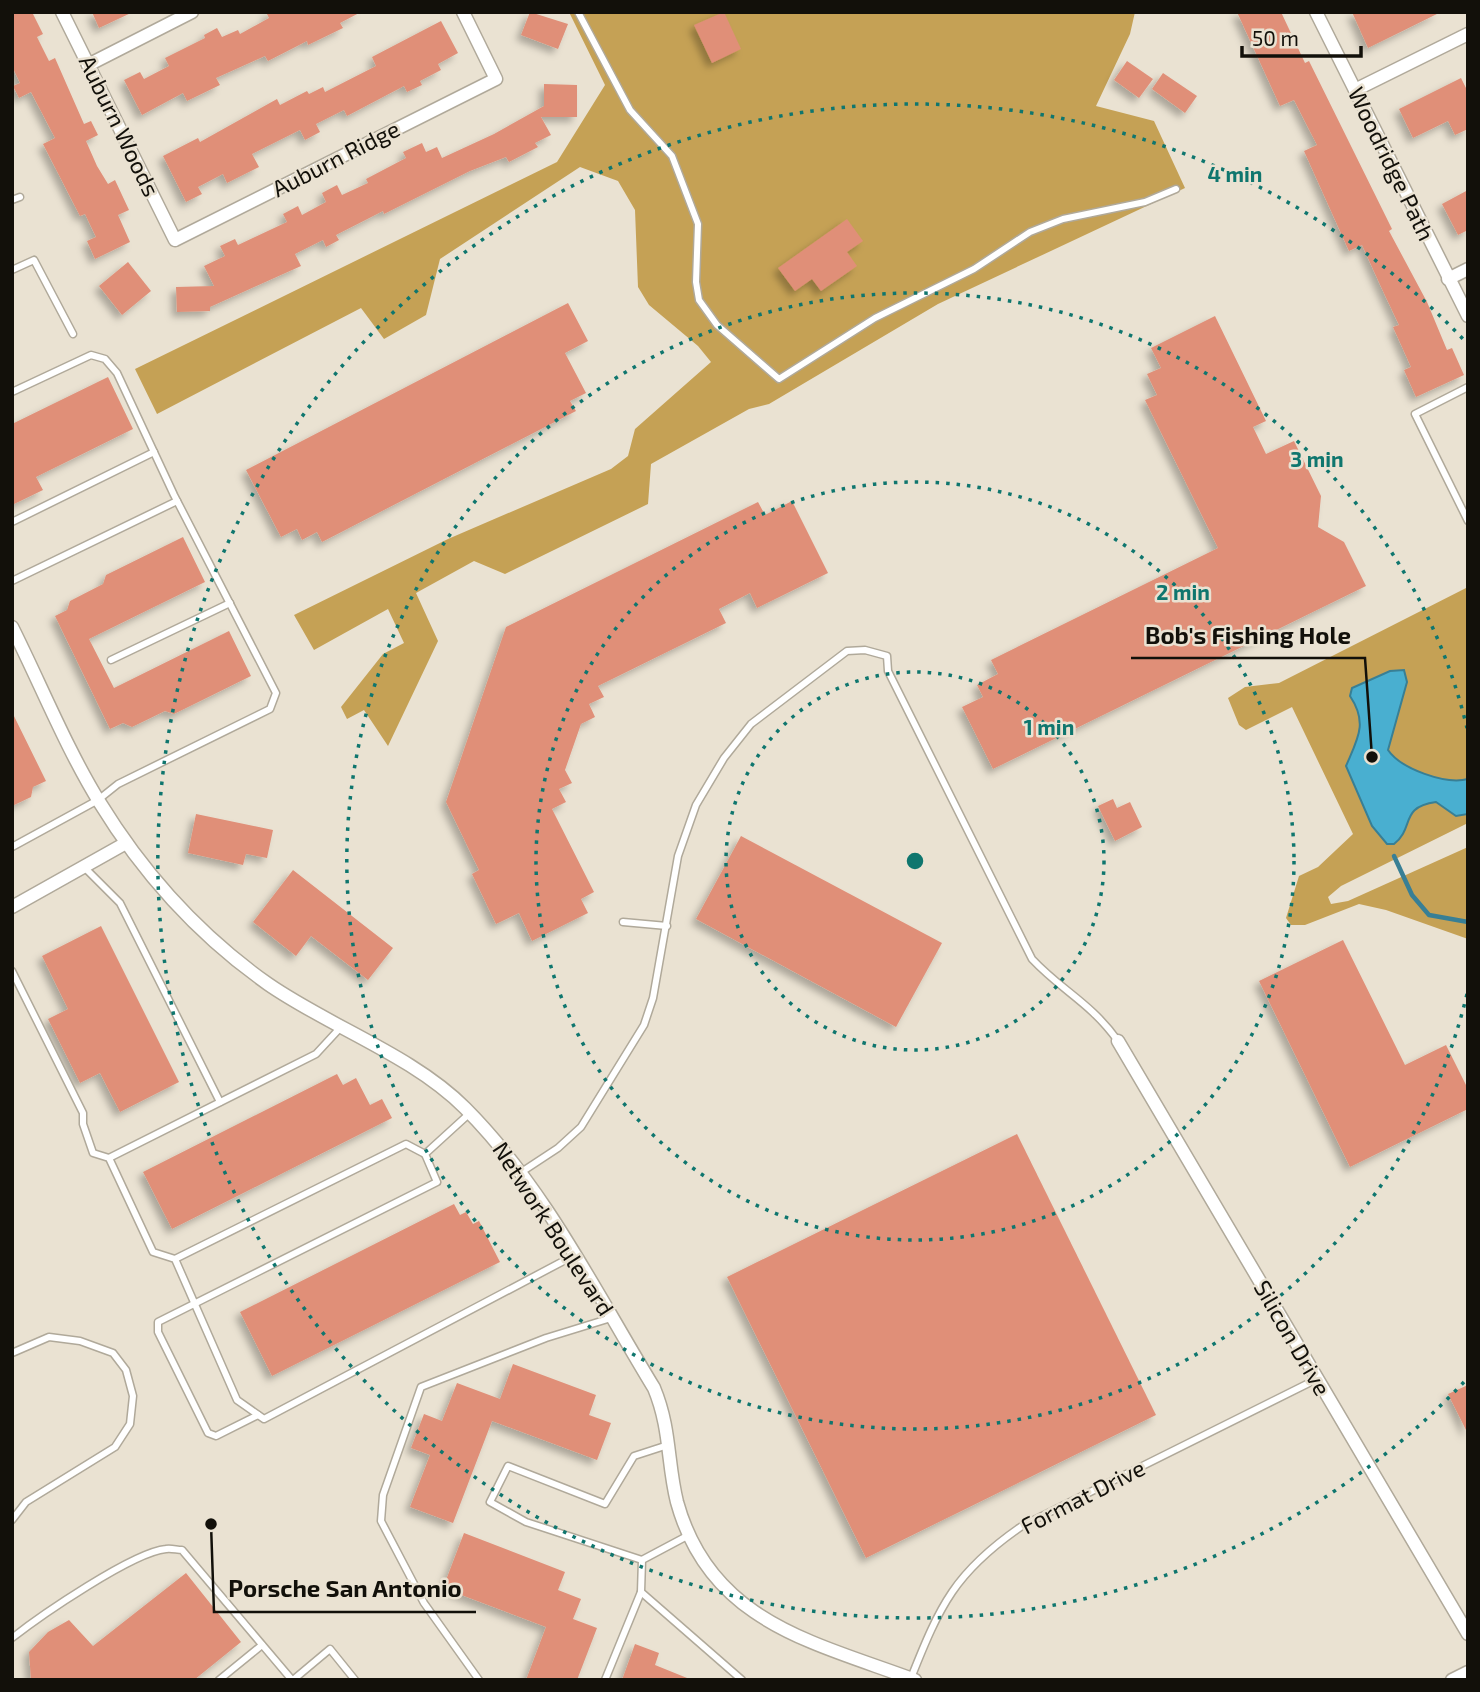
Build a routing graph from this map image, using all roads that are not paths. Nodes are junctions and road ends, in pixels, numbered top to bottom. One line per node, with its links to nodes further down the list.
1 (62, 12): 7 (street, Auburn Woods)
2 (192, 12): 7 (street)
3 (463, 12): 12 (street, Auburn Ridge)
4 (578, 12): 9 (lane)
5 (1316, 12): 8 (street, Woodridge Path)
6 (1468, 34): 8 (street)
7 (88, 65): 12 (street, Auburn Woods)
8 (1355, 90): 15 (street, Woodridge Path)
9 (1175, 189)
10 (20, 197): 11 (lane)
11 (12, 200)
12 (175, 240)
13 (12, 270): 17 (lane)
14 (1468, 270): 15 (street)
15 (1448, 279): 16 (street, Woodridge Path)
16 (1468, 316)
17 (73, 334)
18 (1468, 387): 22 (lane)
19 (12, 393): 20 (lane)
20 (154, 452): 21 (lane); 23 (lane)
21 (177, 501): 24 (lane); 25 (lane)
22 (1468, 521)
23 (12, 522)
24 (12, 581)
25 (230, 603): 27 (lane); 28 (lane)
26 (12, 627): 28 (street, Network Boulevard)
27 (111, 660)
28 (98, 800): 29 (street, Network Boulevard); 30 (lane)
29 (126, 843): 31 (street); 36 (street, Network Boulevard)
30 (12, 847)
31 (85, 867): 32 (street); 38 (lane)
32 (12, 907)
33 (623, 922): 34 (lane)
34 (667, 926): 37 (lane); 42 (lane)
35 (12, 971): 41 (lane)
36 (340, 1028): 38 (lane); 39 (street, Network Boulevard)
37 (1118, 1041): 48 (street, Silicon Drive)
38 (220, 1102): 41 (lane)
39 (470, 1114): 40 (lane); 42 (street, Network Boulevard)
40 (425, 1154): 44 (lane); 45 (lane)
41 (109, 1158): 44 (lane)
42 (520, 1173): 43 (street, Network Boulevard)
43 (573, 1256): 46 (street, Network Boulevard); 49 (lane)
44 (175, 1259): 45 (lane)
45 (195, 1304): 49 (lane); 49 (lane)
46 (611, 1318): 50 (street, Network Boulevard); 63 (lane)
47 (12, 1353): 51 (lane)
48 (1317, 1379): 55 (street, Silicon Drive); 59 (lane, Format Drive)
49 (258, 1415)
50 (670, 1445): 52 (street, Network Boulevard); 53 (lane)
51 (12, 1520)
52 (690, 1535): 53 (lane); 59 (street, Network Boulevard)
53 (642, 1560): 54 (lane)
54 (641, 1592): 64 (lane); 65 (lane)
55 (1468, 1633)
56 (12, 1638): 57 (lane)
57 (262, 1644): 60 (lane); 61 (lane)
58 (1468, 1672): 66 (street)
59 (913, 1679)
60 (219, 1680)
61 (292, 1680): 62 (lane)
62 (355, 1680)
63 (478, 1680)
64 (605, 1680)
65 (741, 1680)
66 (1452, 1680)

